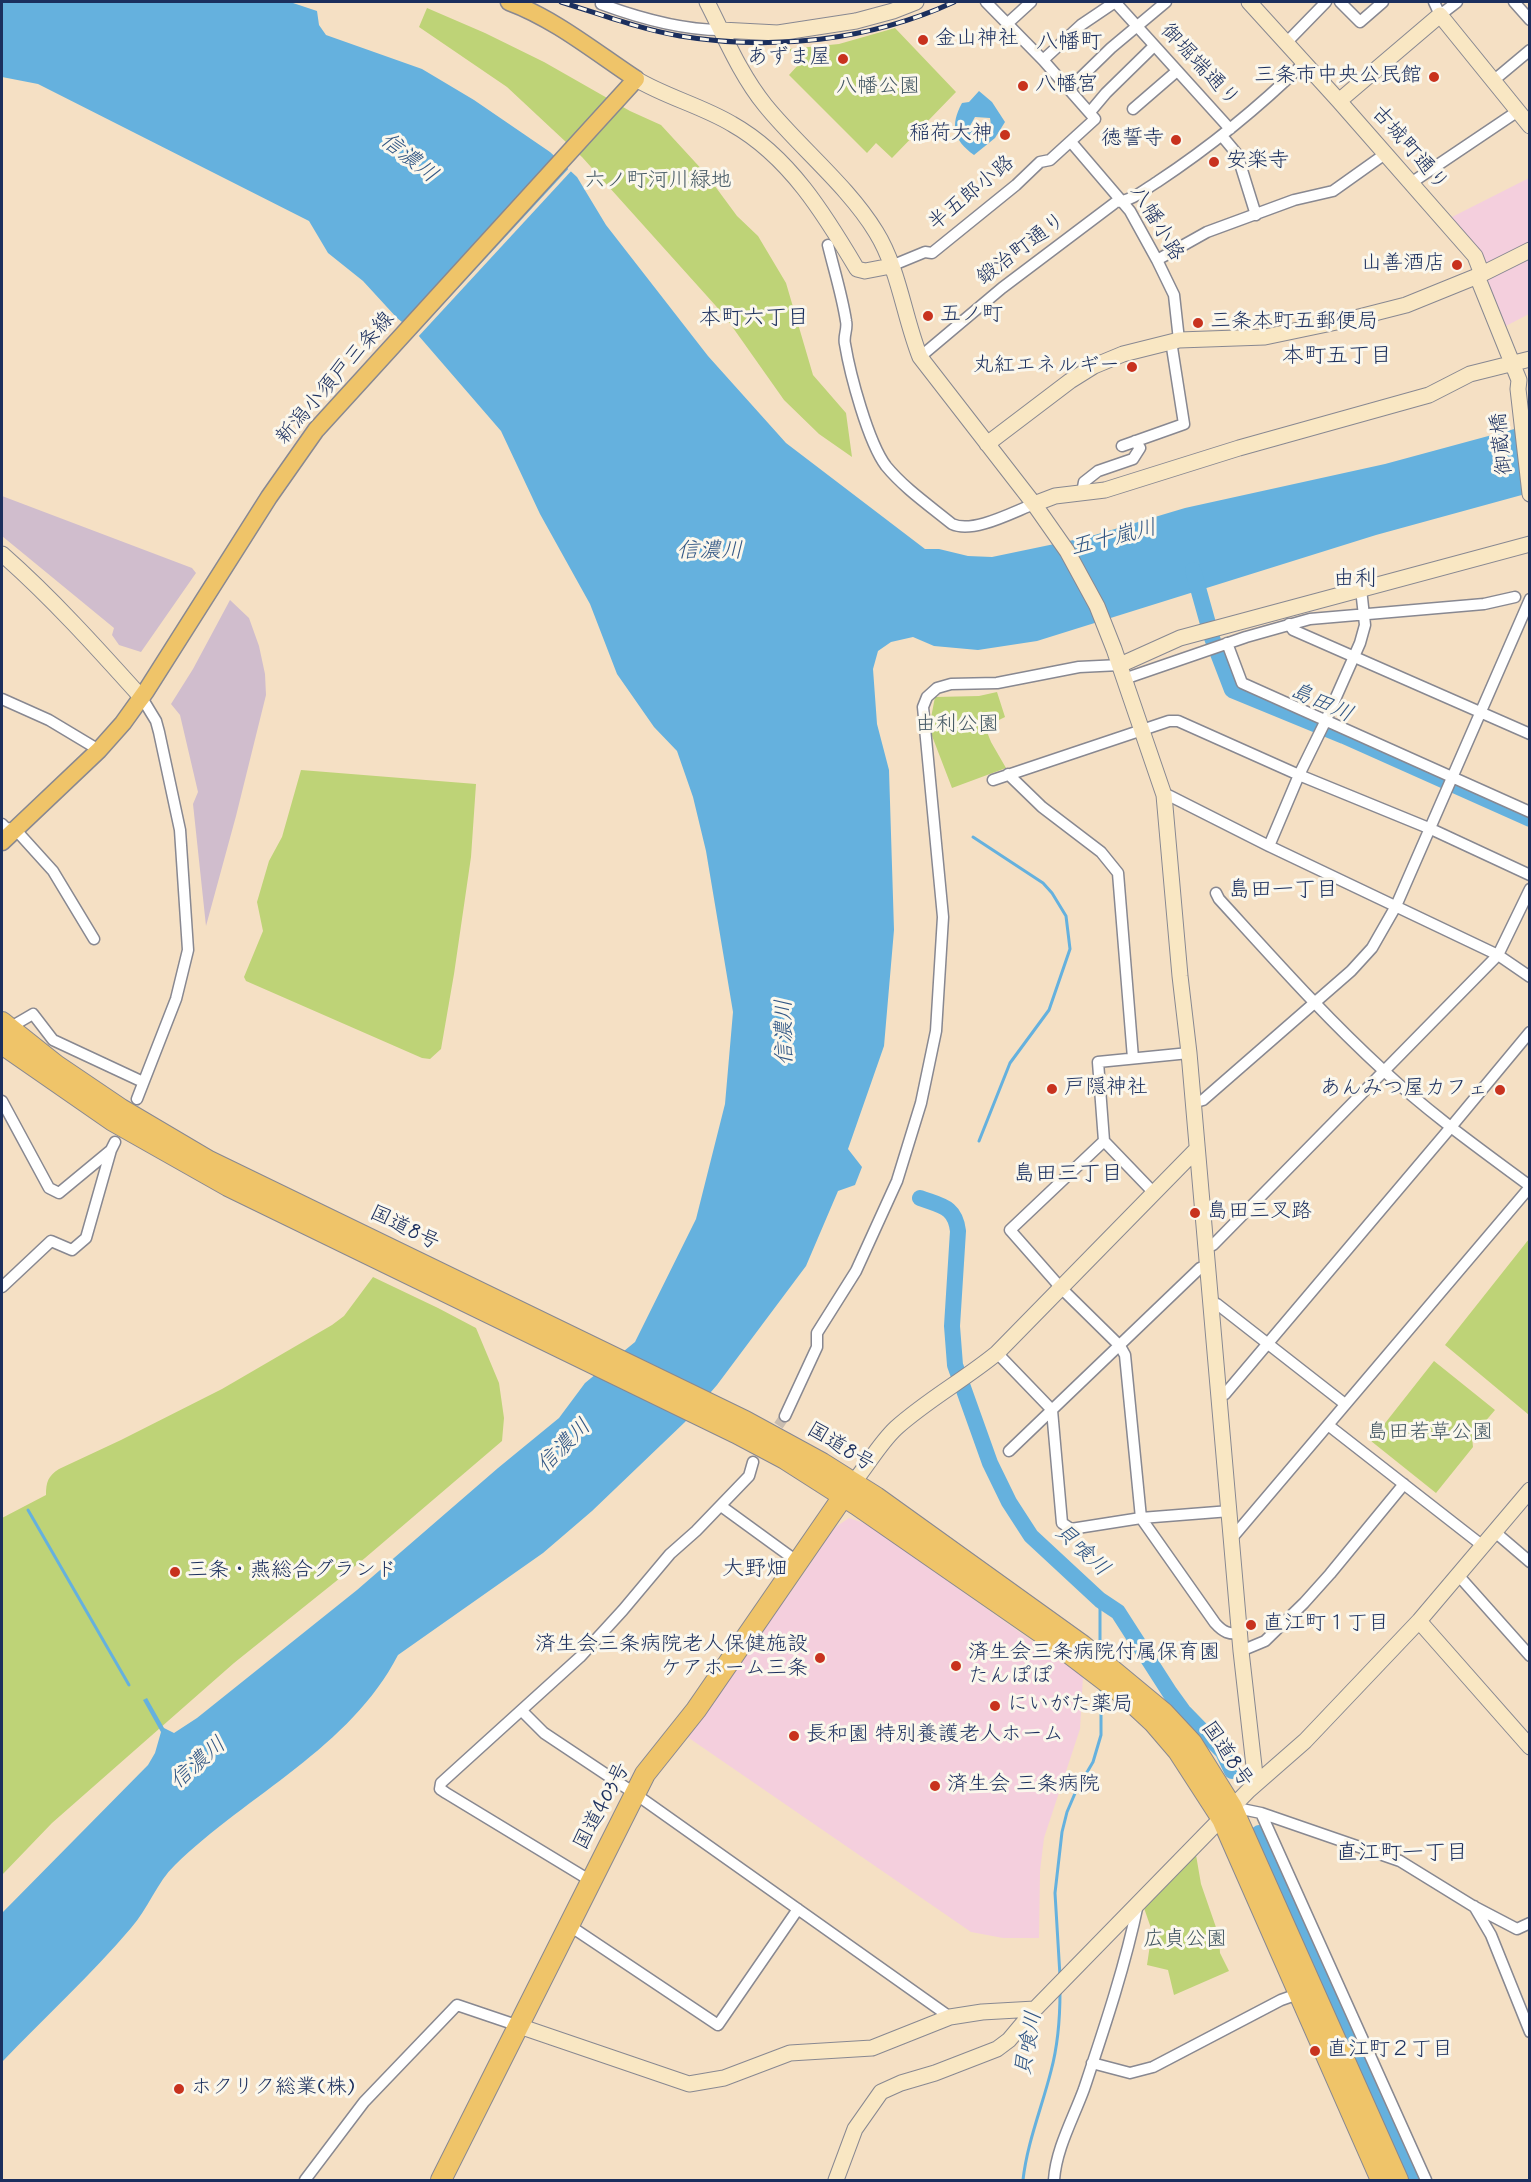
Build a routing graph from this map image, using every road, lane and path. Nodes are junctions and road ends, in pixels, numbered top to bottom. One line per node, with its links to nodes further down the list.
1 (509, 2): 27 (main road)
2 (707, 2): 19 (street)
3 (916, 2): 19 (street)
4 (986, 2): 17 (street)
5 (1031, 2): 17 (street)
6 (1115, 2): 18 (street, 御堀端通り); 23 (street)
7 (1166, 2): 18 (street)
8 (1249, 2): 20 (street, 古城町通り)
9 (1326, 2): 20 (street)
10 (1340, 2): 11 (street)
11 (1383, 2)
12 (1457, 2): 15 (street)
13 (1514, 2): 16 (street)
14 (601, 3): 19 (street)
15 (1437, 8): 26 (street); 29 (street)
16 (1530, 20)
17 (1008, 23): 23 (street)
18 (1137, 27): 21 (street, 御堀端通り); 28 (street)
19 (721, 30): 43 (street)
20 (1287, 42): 24 (street, 古城町通り)
21 (1154, 46): 25 (street, 御堀端通り); 32 (street)
22 (1530, 50): 26 (street)
23 (1043, 60): 28 (street)
24 (1304, 63): 29 (street, 古城町通り); 34 (street, 鍛治町通り)
25 (1177, 71): 30 (street); 34 (street, 御堀端通り)
26 (1493, 81): 31 (street)
27 (633, 83): 43 (street); 65 (main road, 新潟小須戸三条線)
28 (1069, 89): 32 (street)
29 (1340, 101): 36 (street, 古城町通り)
30 (1134, 109)
31 (1518, 111): 33 (street); 37 (street)
32 (1090, 112): 35 (street, 半五郎小路)
33 (1530, 126)
34 (1226, 132): 38 (street, 鍛治町通り); 39 (street, 御堀端通り)
35 (1071, 142): 38 (street, 八幡小路); 43 (street, 半五郎小路)
36 (1385, 154): 37 (street, 古城町通り); 39 (street)
37 (1411, 183): 44 (street, 古城町通り)
38 (1122, 202): 42 (street, 八幡小路); 46 (street, 鍛治町通り)
39 (1256, 215): 42 (street)
40 (828, 245): 54 (street)
41 (1530, 250): 44 (street)
42 (1157, 260): 45 (street, 八幡小路)
43 (891, 266): 46 (street)
44 (1480, 274): 45 (street); 48 (street, 古城町通り)
45 (1175, 341): 49 (street, 八幡小路); 50 (street)
46 (920, 357): 50 (street)
47 (1530, 359): 48 (street)
48 (1513, 362): 52 (street); 53 (street, 御蔵橋)
49 (1135, 441): 51 (street); 52 (street)
50 (987, 444): 54 (street)
51 (1122, 446)
52 (1082, 492): 54 (street)
53 (1530, 494)
54 (1038, 509): 64 (street)
55 (1530, 544): 57 (street)
56 (2, 555): 65 (street)
57 (1361, 589): 60 (street); 64 (street)
58 (1515, 597): 60 (street)
59 (1530, 599): 67 (street)
60 (1365, 613): 61 (street); 63 (street)
61 (1289, 624): 62 (street); 63 (street)
62 (1227, 643): 64 (street); 68 (street)
63 (1355, 656): 67 (street); 68 (street)
64 (1122, 672): 69 (street); 115 (street)
65 (142, 698): 71 (main road, 新潟小須戸三条線); 95 (street)
66 (2, 699): 71 (street)
67 (1481, 712): 70 (street); 75 (street)
68 (1325, 722): 73 (street); 75 (street)
69 (1142, 730): 72 (street); 73 (street); 76 (street)
70 (1530, 734)
71 (99, 750): 78 (main road, 新潟小須戸三条線)
72 (1008, 774): 74 (street); 93 (street)
73 (1299, 775): 79 (street); 81 (street)
74 (993, 780)
75 (1451, 782): 77 (street); 79 (street)
76 (1164, 795): 81 (street); 92 (street)
77 (1530, 812)
78 (8, 826): 80 (main road, 新潟小須戸三条線); 86 (street)
79 (1431, 829): 82 (street); 85 (street)
80 (2, 842)
81 (1269, 846): 85 (street)
82 (1530, 875)
83 (1530, 890): 87 (street)
84 (1216, 893): 89 (street)
85 (1396, 906): 87 (street); 89 (street)
86 (94, 939)
87 (1498, 955): 88 (street); 94 (street)
88 (1530, 977)
89 (1315, 1003): 94 (street); 98 (street)
90 (4, 1031): 95 (street); 120 (highway, 国道8号)
91 (1530, 1032): 99 (street)
92 (1189, 1053): 93 (street); 98 (street)
93 (1133, 1058): 100 (street)
94 (1383, 1071): 99 (street); 104 (street)
95 (142, 1082): 96 (street)
96 (137, 1099)
97 (2, 1101): 106 (street)
98 (1192, 1103): 101 (street)
99 (1451, 1127): 102 (street); 109 (street)
100 (1104, 1141): 103 (street); 107 (street)
101 (1196, 1150): 103 (street); 104 (street)
102 (1530, 1186): 113 (street)
103 (1155, 1194): 107 (street)
104 (1206, 1248): 105 (street)
105 (1207, 1265): 108 (street); 110 (street)
106 (2, 1287)
107 (1061, 1288): 110 (street); 111 (street)
108 (1210, 1301): 109 (street); 112 (street)
109 (1268, 1344): 112 (street); 113 (street)
110 (1120, 1346): 114 (street); 124 (street)
111 (997, 1353): 114 (street); 120 (street)
112 (1220, 1396): 123 (street)
113 (1345, 1404): 116 (street)
114 (1052, 1410): 117 (street); 124 (street)
115 (785, 1416)
116 (1328, 1425): 119 (street); 126 (street)
117 (1009, 1451)
118 (753, 1462): 122 (street)
119 (1404, 1484): 127 (street); 133 (street)
120 (848, 1489): 128 (highway, 国道403号); 139 (highway, 国道8号)
121 (1530, 1490): 125 (street)
122 (721, 1506): 128 (street); 135 (street)
123 (1230, 1511): 124 (street); 126 (street)
124 (1141, 1518): 132 (street)
125 (1495, 1532): 127 (street); 129 (street)
126 (1232, 1538): 132 (street)
127 (1483, 1546): 130 (street)
128 (798, 1562): 138 (highway, 国道403号)
129 (1530, 1562)
130 (1458, 1575): 131 (street); 134 (street)
131 (1419, 1621): 136 (street); 137 (street)
132 (1241, 1633): 133 (street)
133 (1241, 1651): 137 (street)
134 (1530, 1656)
135 (522, 1711): 138 (street); 141 (street)
136 (1530, 1747)
137 (1256, 1785): 139 (street)
138 (634, 1794): 141 (highway, 国道403号); 144 (street)
139 (1227, 1813): 140 (street); 142 (street); 147 (highway, 国道8号); 158 (highway, 国道8号)
140 (1261, 1813): 143 (street); 159 (street)
141 (591, 1881): 146 (highway, 国道403号)
142 (1138, 1904): 148 (street); 152 (street)
143 (1473, 1906): 145 (street); 151 (street)
144 (798, 1909): 146 (street); 149 (street)
145 (1530, 1923)
146 (570, 1926): 150 (highway, 国道403号)
147 (1298, 1994): 152 (street); 157 (highway, 国道8号)
148 (1037, 2008): 149 (street); 155 (street)
149 (950, 2017): 150 (street)
150 (519, 2026): 153 (street); 154 (highway, 国道403号)
151 (1530, 2032)
152 (1092, 2063): 156 (street)
153 (305, 2181)
154 (441, 2181)
155 (836, 2181)
156 (1054, 2181)
157 (1381, 2181)
158 (1398, 2181)
159 (1426, 2181)

